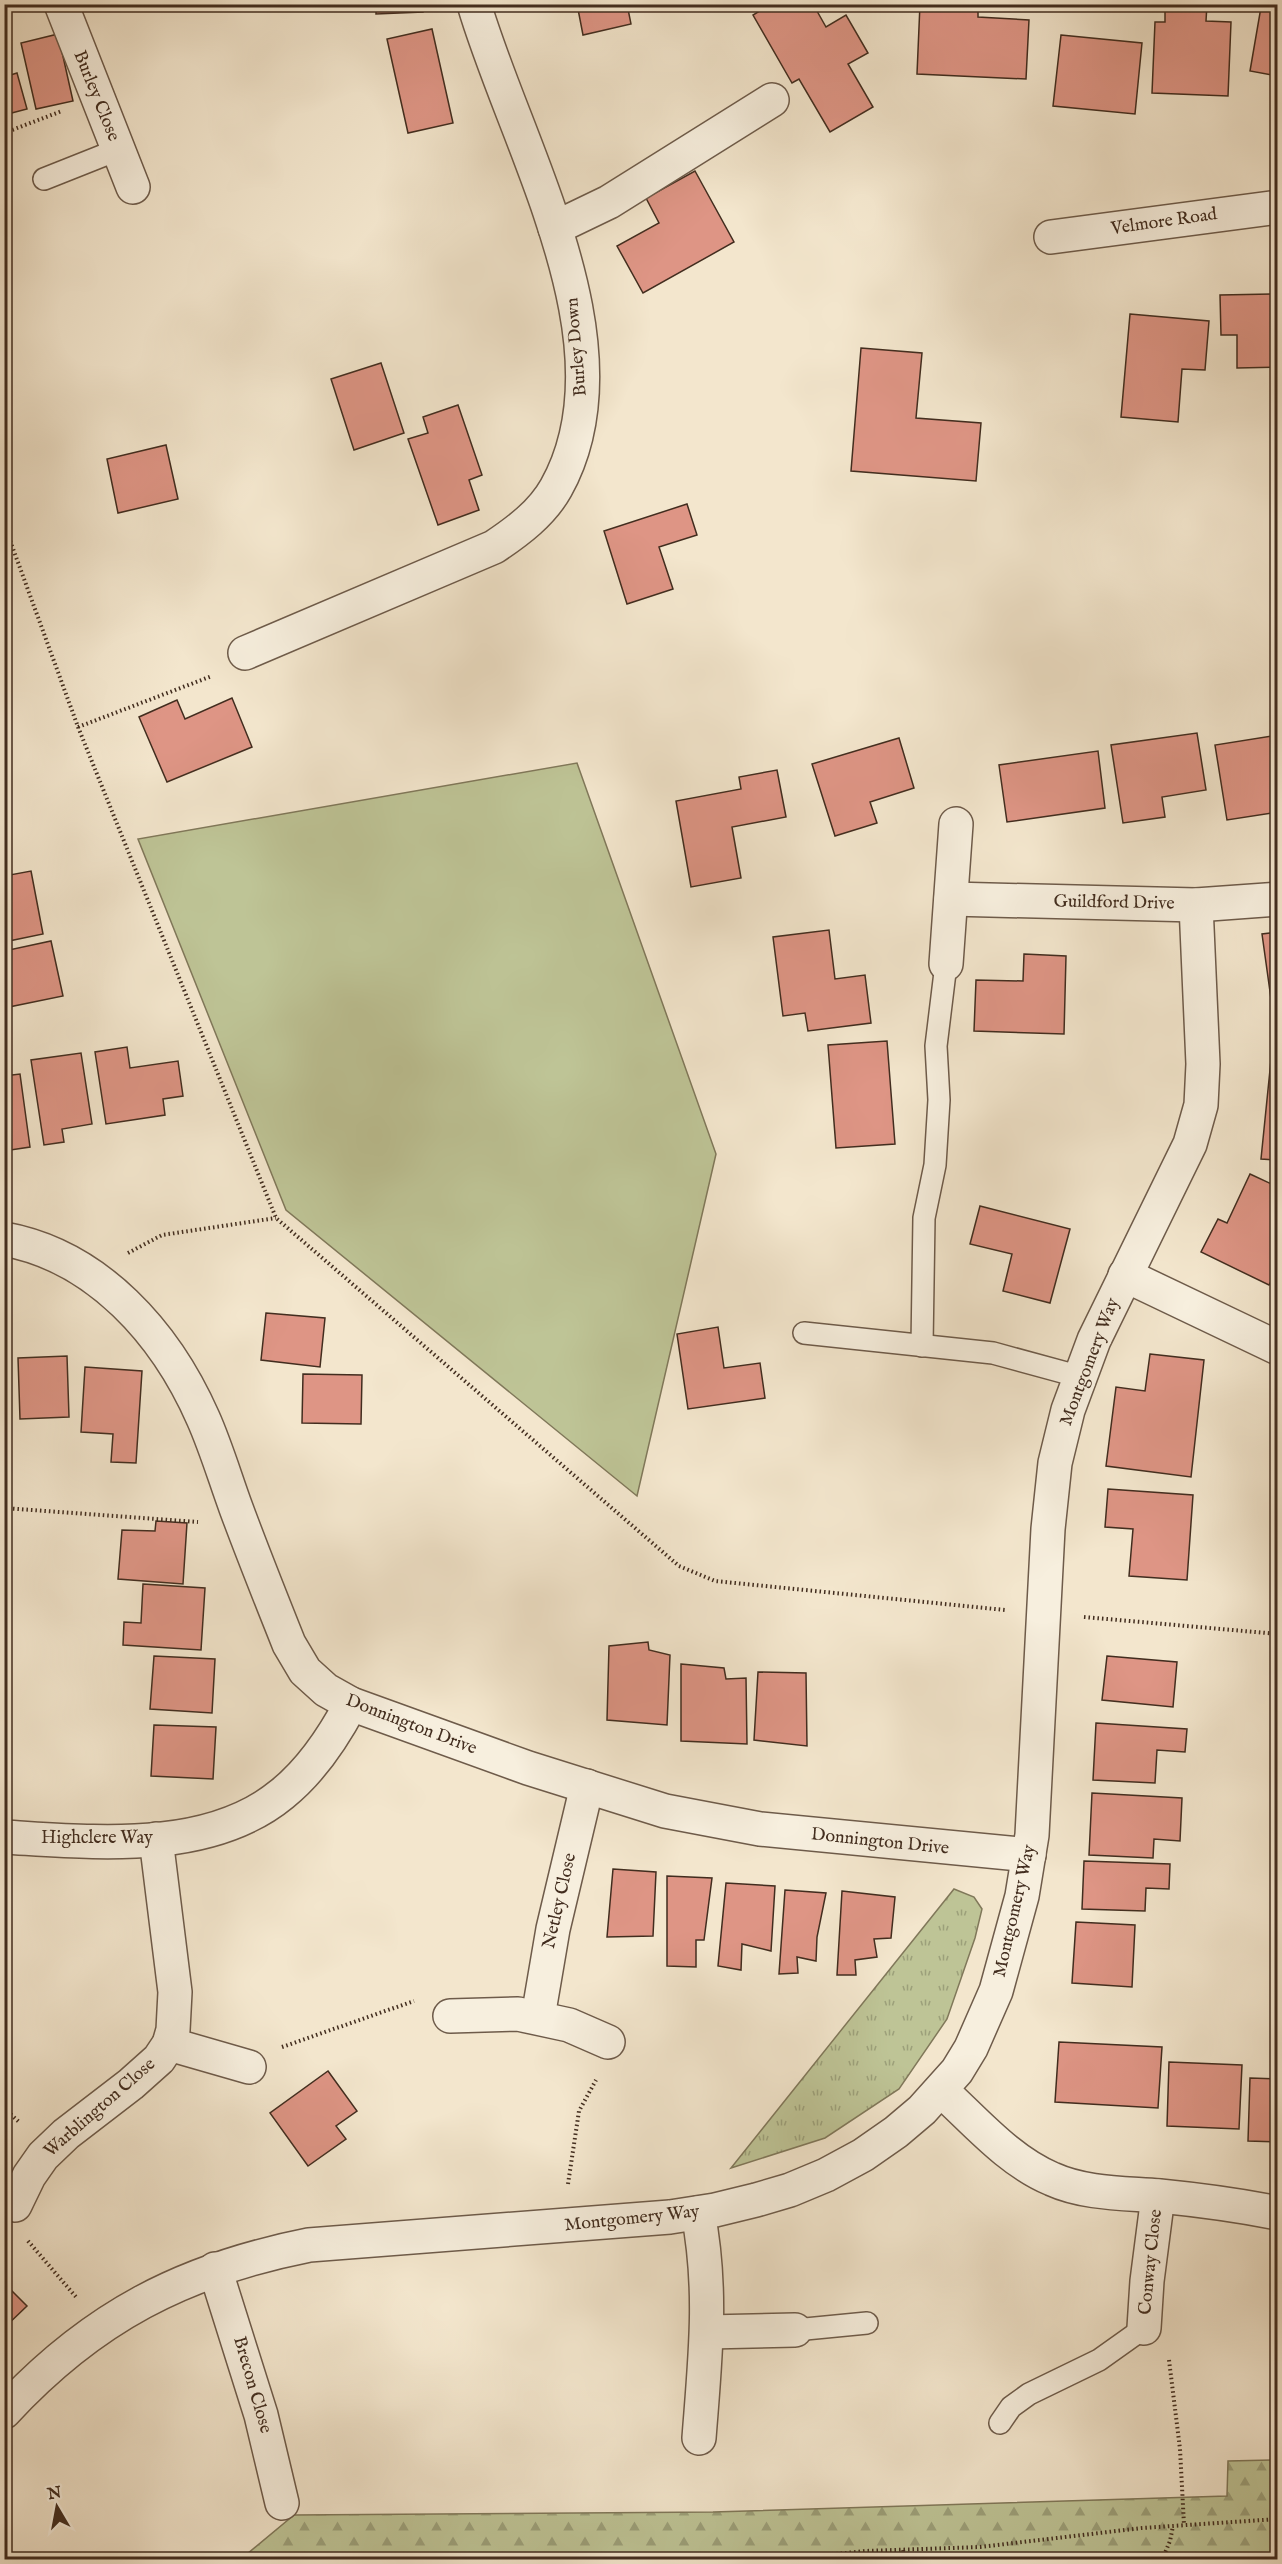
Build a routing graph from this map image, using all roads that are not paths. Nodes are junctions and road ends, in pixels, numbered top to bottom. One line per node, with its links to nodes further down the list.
1 (61, 4): 4 (street, Burley Close)
2 (474, 4): 8 (street, Burley Down)
3 (772, 100): 8 (street)
4 (117, 150): 5 (lane); 6 (street, Burley Close)
5 (44, 180)
6 (133, 187)
7 (1278, 207): 9 (street, Velmore Road)
8 (555, 228): 10 (street, Burley Down)
9 (1051, 237)
10 (245, 653)
11 (956, 824): 12 (street)
12 (951, 899): 14 (street, Guildford Drive); 15 (street)
13 (1278, 899): 14 (street, Guildford Drive)
14 (1196, 905): 17 (street, Montgomery Way)
15 (946, 964): 19 (lane)
16 (4, 1239): 22 (street, Donnington Drive)
17 (1125, 1275): 20 (street); 21 (street, Montgomery Way)
18 (804, 1334): 19 (lane)
19 (922, 1346): 21 (lane)
20 (1278, 1348)
21 (1081, 1377): 26 (street, Montgomery Way)
22 (351, 1704): 23 (street, Donnington Drive); 25 (street, Highclere Way)
23 (587, 1786): 26 (street, Donnington Drive); 28 (street, Netley Close)
24 (4, 1837): 25 (street, Highclere Way)
25 (156, 1839): 30 (street, Warblington Close)
26 (1029, 1855): 32 (street, Montgomery Way)
27 (450, 2016): 28 (street)
28 (537, 2017): 29 (street)
29 (608, 2042)
30 (169, 2044): 31 (street, Warblington Close); 34 (street, Warblington Close)
31 (249, 2067)
32 (942, 2091): 33 (street, Conway Close); 35 (street, Montgomery Way)
33 (1158, 2196): 36 (street, Conway Close); 39 (street, Conway Close)
34 (15, 2205)
35 (698, 2213): 37 (street, Montgomery Way); 41 (street)
36 (1278, 2213)
37 (215, 2269): 42 (street, Montgomery Way); 45 (street, Brecon Close)
38 (867, 2323): 40 (lane)
39 (1144, 2328): 43 (lane)
40 (795, 2330): 41 (street)
41 (708, 2332): 44 (street)
42 (4, 2412)
43 (1000, 2423)
44 (699, 2438)
45 (282, 2503)

